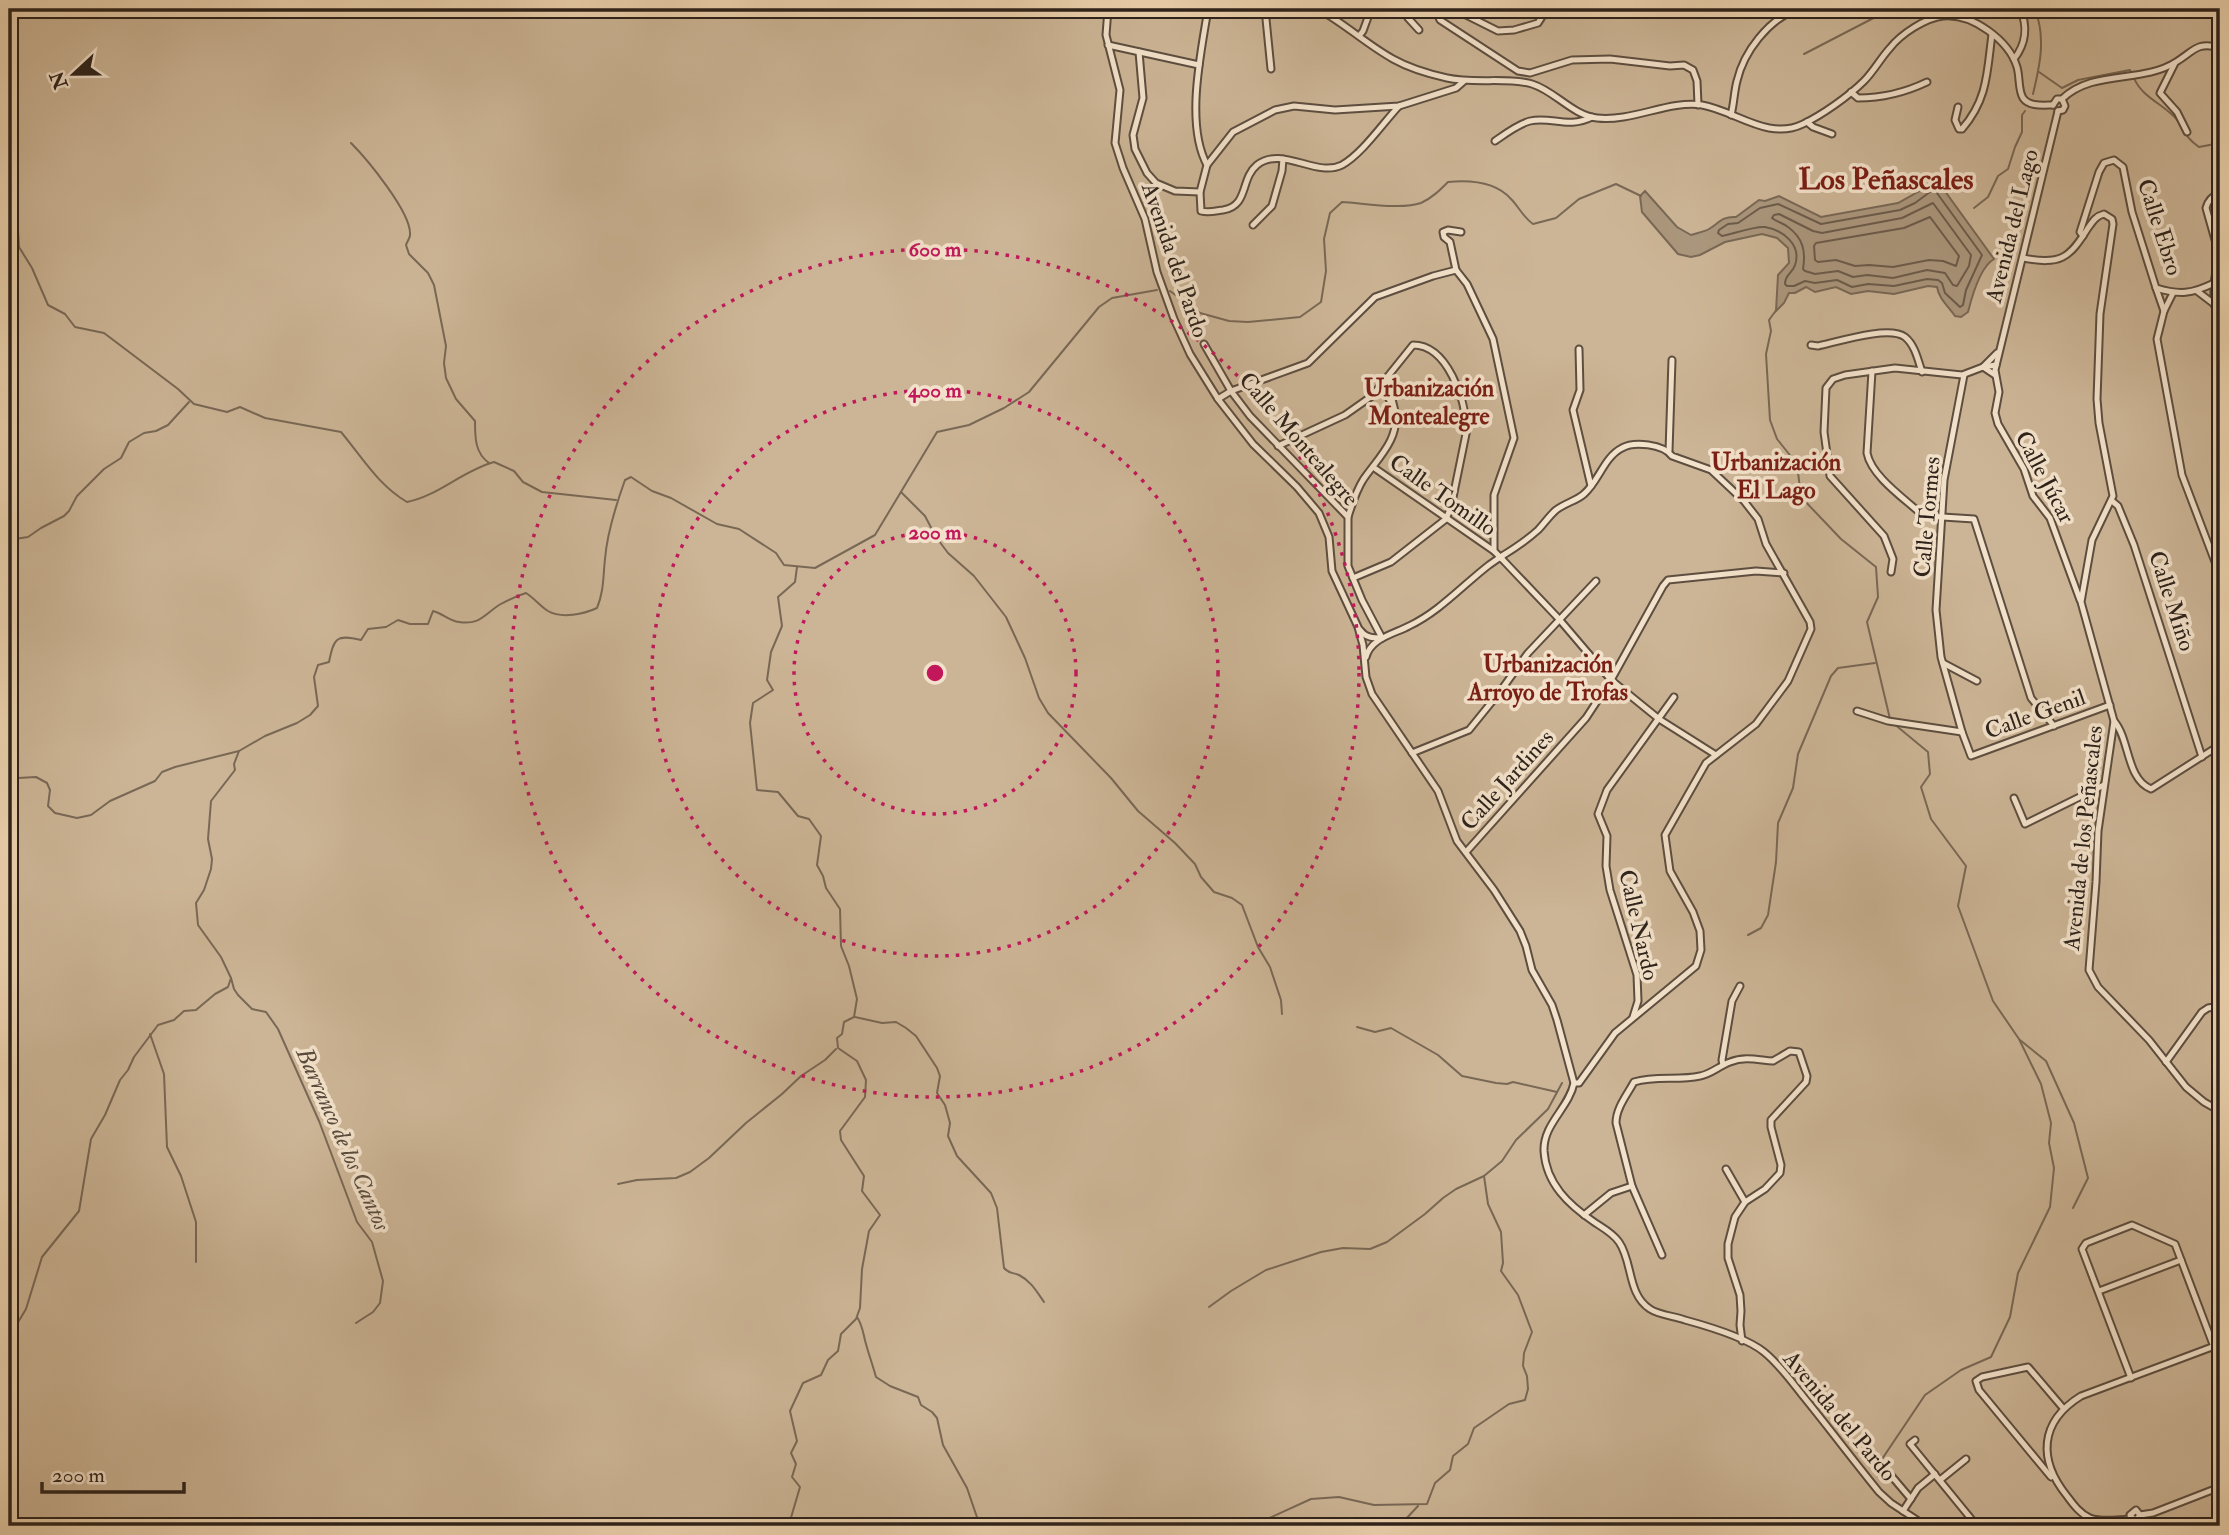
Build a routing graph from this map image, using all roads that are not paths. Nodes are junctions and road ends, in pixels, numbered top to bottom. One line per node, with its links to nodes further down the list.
1 (1108, 9): 14 (street, Avenida del Pardo)
2 (1208, 9): 19 (street)
3 (1265, 9): 20 (street)
4 (1318, 9): 13 (street)
5 (1371, 9): 13 (street)
6 (1413, 9): 11 (street)
7 (1435, 9): 8 (street); 21 (street)
8 (1547, 9)
9 (1796, 9): 32 (street)
10 (2020, 9): 17 (street)
11 (1419, 30)
12 (1992, 34): 17 (street); 24 (street); 29 (street)
13 (1359, 36): 22 (street)
14 (1108, 45): 16 (street); 68 (street, Avenida del Pardo)
15 (2220, 48): 18 (street)
16 (1139, 52): 19 (street); 41 (street)
17 (2014, 59): 27 (street)
18 (2175, 63): 25 (street); 36 (street)
19 (1199, 65): 40 (street)
20 (1270, 69)
21 (1524, 76): 22 (street); 26 (street); 31 (street)
22 (1464, 81): 28 (street)
23 (1927, 82): 24 (street)
24 (1851, 92): 35 (street)
25 (2062, 99): 27 (street); 30 (street)
26 (1698, 105): 32 (street); 33 (street)
27 (2053, 105): 30 (street)
28 (1399, 106): 39 (street); 40 (street)
29 (1958, 107)
30 (2058, 111): 46 (street, Avenida del Lago)
31 (1582, 114): 33 (street); 34 (street)
32 (1731, 115): 35 (street)
33 (1592, 117): 34 (street)
34 (1581, 121): 38 (street)
35 (1807, 122): 37 (street)
36 (2187, 132)
37 (1832, 134)
38 (1494, 141)
39 (1283, 159): 41 (street); 43 (street)
40 (1207, 165): 41 (street)
41 (1200, 192)
42 (2220, 193): 48 (street, Calle Ebro)
43 (1253, 225)
44 (2083, 231): 46 (street); 49 (street, Calle Ebro); 78 (street)
45 (1461, 232): 47 (street)
46 (2023, 258): 59 (street, Avenida del Lago)
47 (1456, 270): 70 (street); 82 (street)
48 (2214, 283): 50 (street, Calle Ebro); 52 (street, Calle Ebro)
49 (2156, 288): 51 (street, Calle Ebro); 53 (street)
50 (2197, 291): 51 (street, Calle Ebro); 52 (street, Calle Ebro)
51 (2174, 293): 53 (street, Calle Ebro)
52 (2214, 304): 54 (street)
53 (2164, 311): 85 (street)
54 (2219, 312): 55 (street)
55 (2220, 320)
56 (1204, 344): 70 (street, Calle Montealegre)
57 (1811, 345): 64 (street)
58 (1579, 349): 77 (street)
59 (1999, 350): 61 (street, Avenida del Lago); 62 (street, Avenida del Lago)
60 (1672, 360): 75 (street)
61 (1996, 365): 62 (street, Avenida del Lago); 66 (street, Calle Júcar)
62 (1983, 367): 65 (street, Avenida del Lago); 66 (street)
63 (1872, 371): 64 (street, Avenida del Lago); 80 (street); 83 (street, Avenida del Lago)
64 (1922, 372): 65 (street, Avenida del Lago)
65 (1965, 375): 80 (street, Calle Tormes)
66 (1995, 375): 88 (street, Calle Júcar)
67 (1387, 379): 69 (street); 73 (street); 81 (street)
68 (1207, 382): 70 (street); 71 (street, Avenida del Pardo)
69 (1382, 385): 73 (street); 74 (street)
70 (1229, 393): 71 (street); 72 (street); 74 (street, Calle Montealegre)
71 (1218, 399): 72 (street, Avenida del Pardo)
72 (1227, 411): 90 (street, Avenida del Pardo)
73 (1395, 411): 76 (street)
74 (1278, 446): 79 (street, Calle Montealegre)
75 (1669, 451): 77 (street); 84 (street)
76 (1373, 467): 79 (street); 81 (street, Calle Tomillo)
77 (1591, 486): 82 (street)
78 (2112, 500): 88 (street, Avenida de los Peñascales); 108 (street, Calle Miño)
79 (1348, 517): 86 (street, Calle Montealegre)
80 (1941, 517): 93 (street, Calle Tormes); 102 (street)
81 (1446, 519): 82 (street, Calle Tomillo); 86 (street)
82 (1499, 556): 89 (street, Calle Tomillo); 91 (street)
83 (1891, 572)
84 (1784, 573): 94 (street, Calle Jardines); 106 (street)
85 (2220, 575)
86 (1353, 578): 91 (street, Calle Montealegre)
87 (1597, 581): 89 (street)
88 (2081, 603): 98 (street, Avenida de los Peñascales)
89 (1559, 619): 94 (street, Calle Tomillo); 105 (street)
90 (1358, 627): 92 (street, Avenida del Pardo); 92 (street)
91 (1382, 638): 92 (street)
92 (1370, 643): 96 (street, Avenida del Pardo); 96 (street)
93 (1943, 663): 95 (street); 103 (street, Calle Tormes)
94 (1611, 680): 100 (street); 111 (street, Calle Jardines)
95 (1977, 681)
96 (1369, 687): 105 (street, Avenida del Pardo)
97 (1674, 697): 100 (street, Calle Nardo)
98 (2110, 705): 101 (street, Avenida de los Peñascales); 102 (street, Calle Genil)
99 (1857, 711): 103 (street)
100 (1659, 719): 106 (street); 114 (street, Calle Nardo)
101 (2114, 721): 108 (street); 109 (street, Avenida de los Peñascales)
102 (2054, 726): 107 (street, Calle Genil)
103 (1962, 732): 107 (street, Calle Tormes)
104 (2220, 745): 108 (street)
105 (1412, 753): 111 (street, Avenida del Pardo)
106 (1716, 755): 114 (street)
107 (1971, 756)
108 (2202, 757)
109 (2104, 785): 110 (street); 115 (street, Avenida de los Peñascales)
110 (2014, 798)
111 (1466, 852): 117 (street, Avenida del Pardo)
112 (1740, 986): 116 (street)
113 (2220, 1006): 115 (street)
114 (1633, 1017): 117 (street)
115 (2166, 1062): 118 (street, Avenida de los Peñascales)
116 (1723, 1065): 120 (street); 121 (street)
117 (1574, 1083): 122 (street, Avenida del Pardo)
118 (2220, 1111)
119 (1726, 1169): 121 (street)
120 (1632, 1185): 122 (street); 123 (street)
121 (1745, 1202): 126 (street)
122 (1584, 1215): 127 (street, Avenida del Pardo)
123 (1662, 1255)
124 (2181, 1260): 125 (street); 125 (street); 129 (street)
125 (2099, 1291): 130 (street)
126 (1740, 1325): 127 (street); 128 (street)
127 (1732, 1336): 128 (street, Avenida del Pardo)
128 (1742, 1341): 142 (street, Avenida del Pardo)
129 (2217, 1346): 130 (street)
130 (2131, 1378): 131 (street)
131 (2063, 1408): 133 (street); 134 (street)
132 (1915, 1440): 137 (street)
133 (2047, 1453): 134 (street); 139 (street)
134 (2034, 1457): 139 (street)
135 (1966, 1459): 138 (street)
136 (1889, 1473): 141 (street)
137 (1935, 1474): 138 (street); 141 (street, Avenida del Pardo)
138 (1940, 1480): 148 (street)
139 (2054, 1481): 145 (street)
140 (2220, 1487): 146 (street)
141 (1910, 1500): 142 (street, Avenida del Pardo); 143 (street, Avenida del Pardo); 144 (street, Avenida del Pardo)
142 (1891, 1503): 143 (street, Avenida del Pardo)
143 (1903, 1511): 144 (street, Avenida del Pardo)
144 (1916, 1519): 147 (street, Avenida del Pardo)
145 (2117, 1519): 146 (street); 146 (street)
146 (2137, 1520)
147 (1926, 1526)
148 (1977, 1526)

